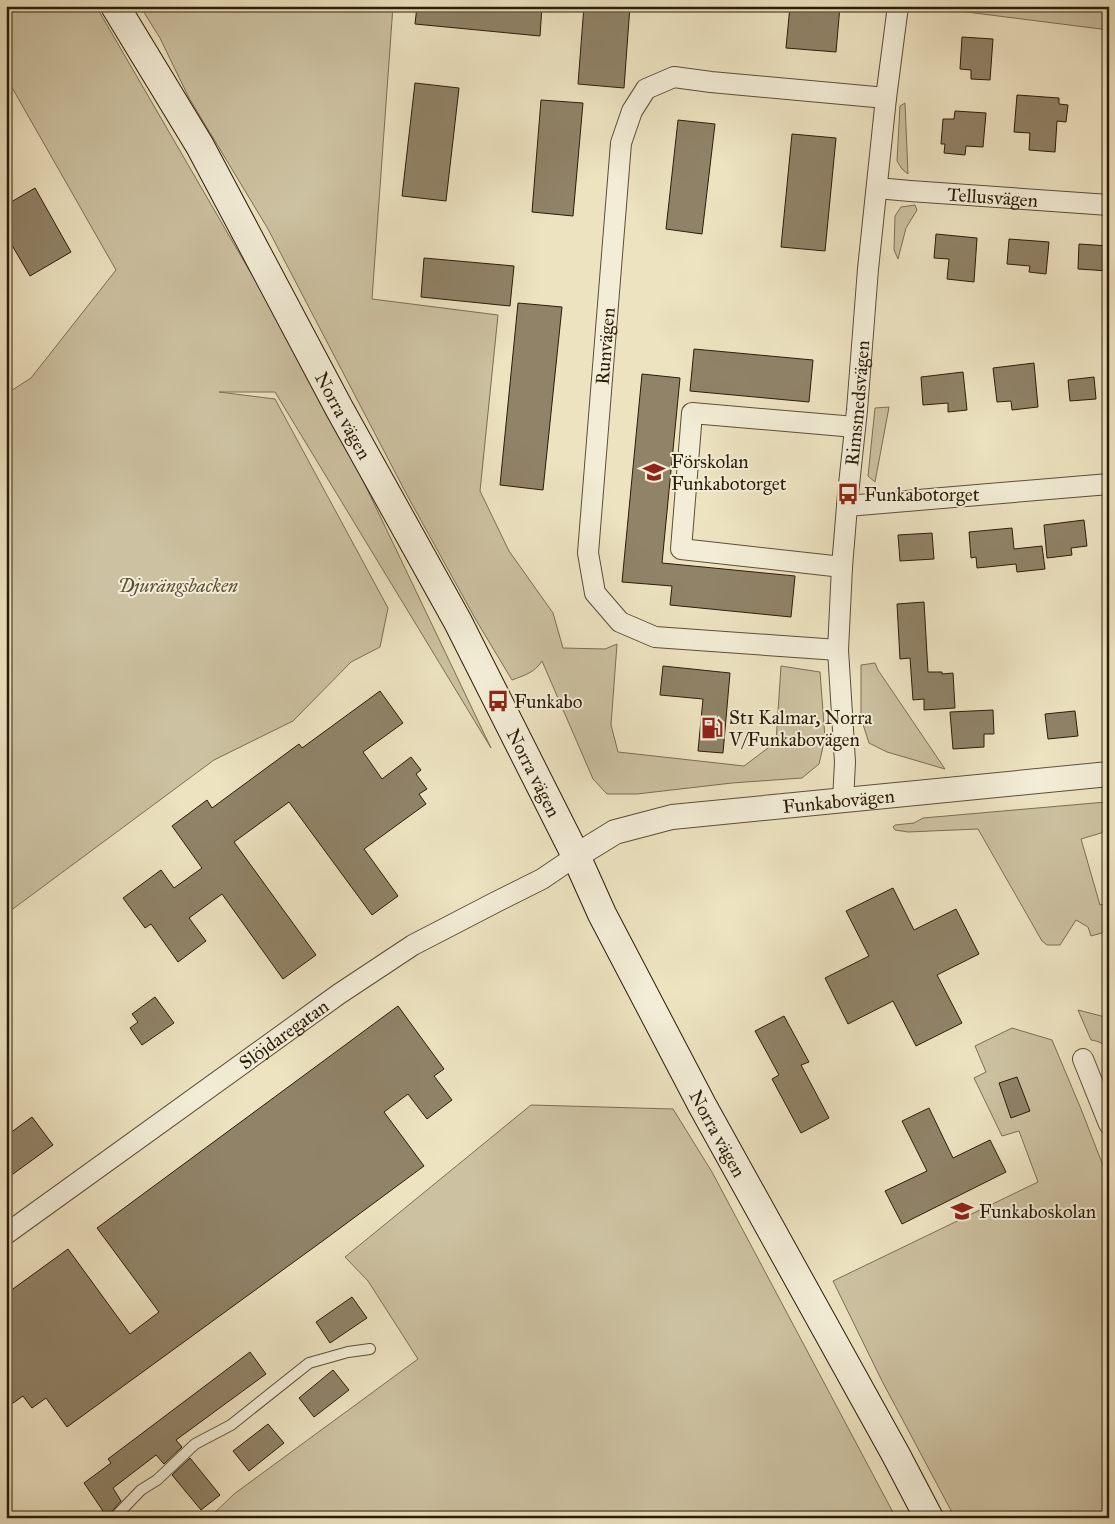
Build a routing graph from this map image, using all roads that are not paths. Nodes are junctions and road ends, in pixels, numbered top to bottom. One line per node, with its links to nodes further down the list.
1 (115, 6): 13 (main road, Norra vägen)
2 (898, 6): 3 (street, Rimsmedsvägen)
3 (886, 98): 4 (street, Rimsmedsvägen); 10 (street, Runvägen)
4 (877, 188): 5 (street, Tellusvägen); 6 (street, Rimsmedsvägen)
5 (1109, 205)
6 (855, 427): 8 (street, Rimsmedsvägen); 9 (street)
7 (1109, 484): 8 (street)
8 (847, 506): 9 (street, Rimsmedsvägen)
9 (842, 567): 10 (street, Rimsmedsvägen)
10 (838, 650): 12 (street, Rimsmedsvägen)
11 (1109, 774): 12 (street, Funkabovägen)
12 (843, 801): 13 (street, Funkabovägen)
13 (576, 856): 16 (street, Slöjdaregatan); 19 (main road, Norra vägen)
14 (1083, 1058): 15 (street)
15 (1109, 1124)
16 (6, 1234)
17 (370, 1350): 18 (lane)
18 (114, 1518)
19 (929, 1518)

